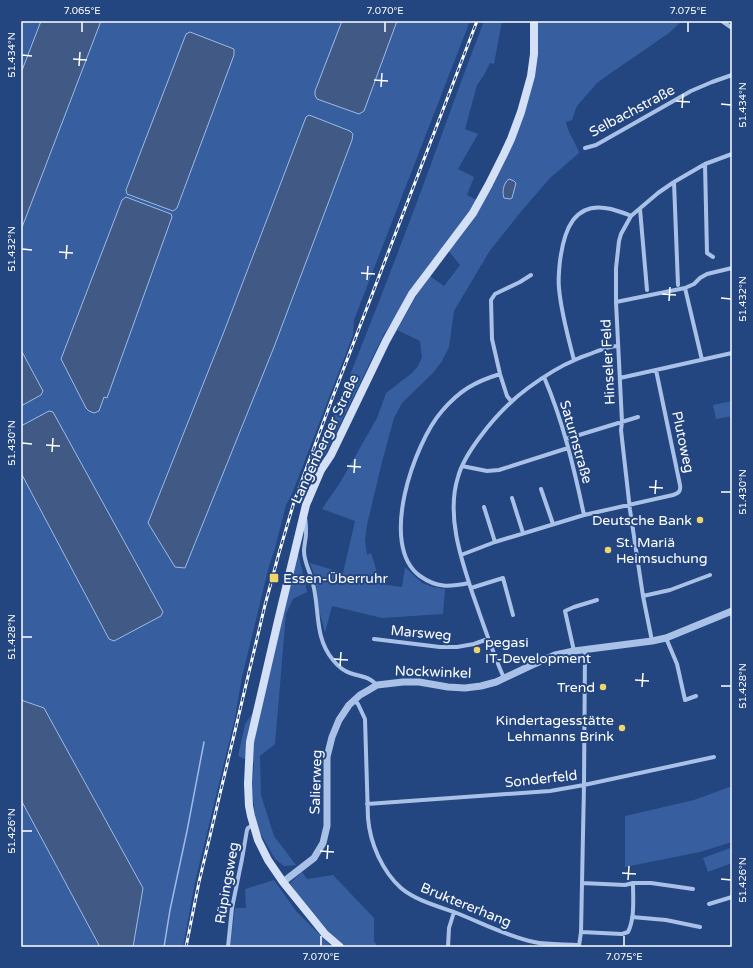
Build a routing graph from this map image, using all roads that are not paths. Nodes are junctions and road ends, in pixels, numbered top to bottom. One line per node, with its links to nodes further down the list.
1 (534, 21): 34 (main road, Langenberger Straße)
2 (724, 22): 3 (street)
3 (732, 28)
4 (732, 75): 5 (street, Selbachstraße)
5 (586, 148)
6 (732, 154): 7 (street, Hinseler Feld)
7 (705, 164): 8 (street, Hinseler Feld); 11 (street)
8 (674, 182): 9 (street, Hinseler Feld); 14 (street)
9 (640, 209): 10 (street, Hinseler Feld); 16 (street)
10 (631, 216): 17 (street, Hinseler Feld); 20 (street)
11 (713, 258)
12 (732, 268): 15 (street, Hinseler Feld)
13 (531, 275): 23 (street)
14 (678, 284)
15 (685, 288): 17 (street, Hinseler Feld); 21 (street)
16 (647, 290)
17 (616, 302): 18 (street, Hinseler Feld)
18 (618, 346): 20 (street); 25 (street, Hinseler Feld)
19 (732, 353): 21 (street)
20 (574, 360): 24 (street)
21 (702, 360): 22 (street)
22 (656, 370): 25 (street); 35 (street, Plutoweg)
23 (500, 374): 26 (street); 43 (street)
24 (544, 377): 26 (street); 29 (street, Saturnstraße)
25 (620, 378): 28 (street, Hinseler Feld)
26 (511, 401): 31 (street)
27 (638, 417): 28 (street, Hinseler Feld)
28 (622, 422): 29 (street, Hinseler Feld); 35 (street, Hinseler Feld)
29 (566, 439): 30 (street, Saturnstraße)
30 (568, 448): 31 (street); 37 (street, Saturnstraße)
31 (462, 466): 41 (street)
32 (541, 489): 38 (street)
33 (512, 498): 39 (street)
34 (306, 505): 56 (street, Nockwinkel); 62 (main road, Langenberger Straße)
35 (629, 505): 37 (street); 45 (street, Hinseler Feld)
36 (484, 507): 40 (street)
37 (584, 514): 38 (street)
38 (553, 524): 39 (street)
39 (523, 533): 40 (street)
40 (495, 542): 41 (street)
41 (461, 555): 43 (street)
42 (710, 576): 45 (street)
43 (469, 583): 44 (street)
44 (471, 588): 48 (street); 50 (street)
45 (643, 596): 52 (street, Hinseler Feld)
46 (598, 600): 54 (street)
47 (732, 611): 49 (street, Nockwinkel)
48 (513, 615)
49 (666, 638): 52 (street, Nockwinkel); 57 (street)
50 (488, 639): 51 (street, Marsweg); 55 (street)
51 (374, 640)
52 (652, 641): 53 (street, Nockwinkel)
53 (585, 650): 54 (street, Nockwinkel); 60 (street)
54 (574, 651): 55 (street, Nockwinkel)
55 (504, 678): 56 (street, Nockwinkel)
56 (377, 685): 58 (street, Salierweg)
57 (696, 696)
58 (354, 700): 61 (street, Bruktererhang); 63 (street, Salierweg)
59 (714, 757): 60 (street, Sonderfeld)
60 (584, 785): 61 (street, Sonderfeld); 64 (street)
61 (368, 804): 69 (street, Bruktererhang)
62 (253, 825): 63 (main road, Langenberger Straße); 74 (street, Rüpingsweg)
63 (283, 882): 75 (main road, Langenberger Straße)
64 (582, 883): 65 (street); 72 (street)
65 (633, 883): 66 (street); 70 (street)
66 (693, 889)
67 (732, 897): 68 (street)
68 (709, 904)
69 (454, 912): 73 (street, Bruktererhang); 76 (street)
70 (632, 917): 71 (street); 72 (street)
71 (700, 927)
72 (581, 932): 73 (street)
73 (579, 946)
74 (228, 947)
75 (340, 947)
76 (448, 947)

